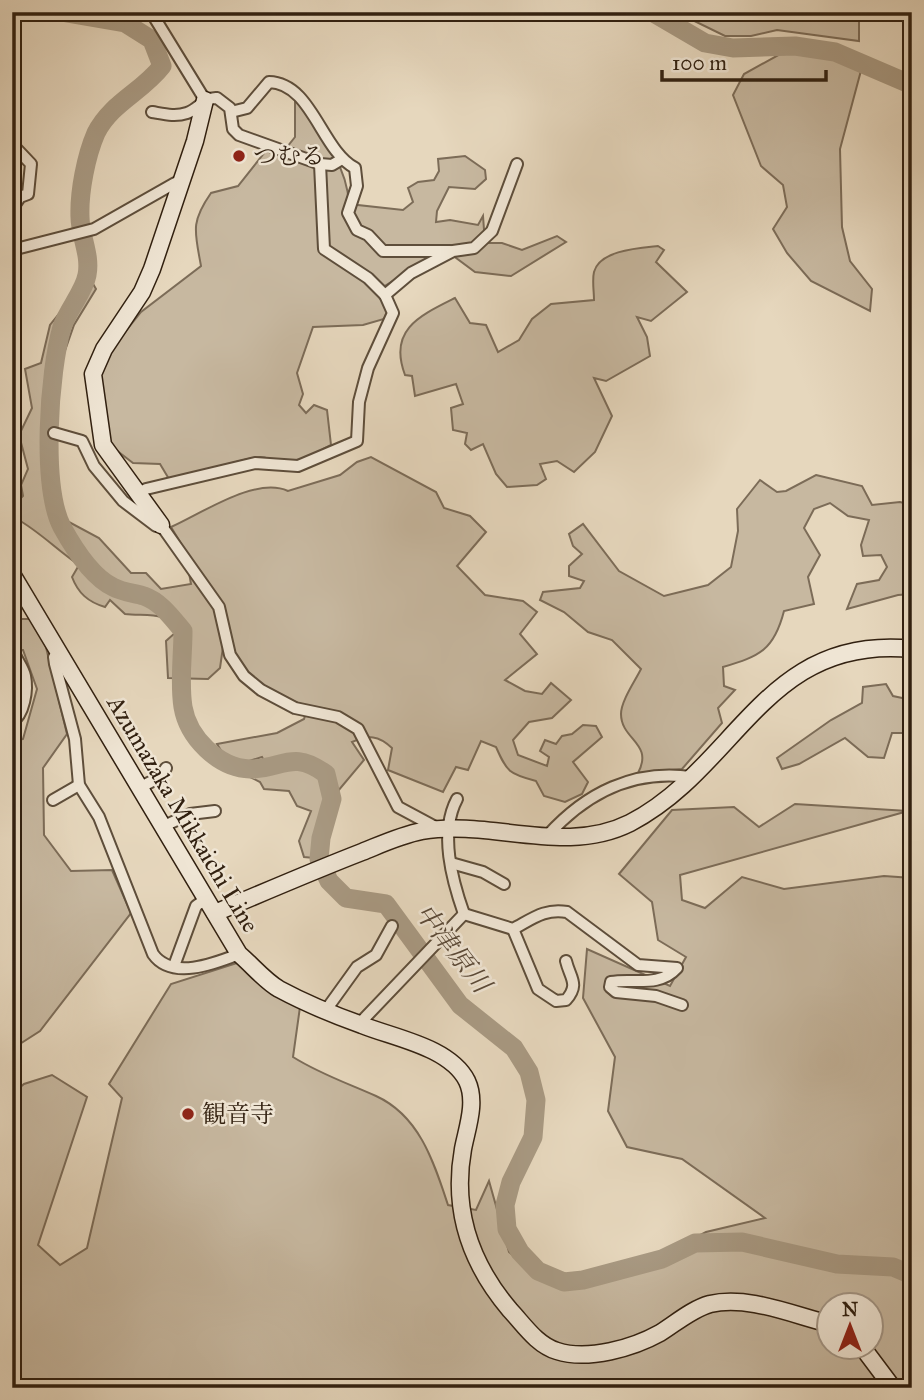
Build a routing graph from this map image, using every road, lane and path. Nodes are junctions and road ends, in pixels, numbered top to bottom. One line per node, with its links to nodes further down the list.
1 (151, 12): 3 (street)
2 (13, 83): 4 (street)
3 (205, 100): 5 (street); 6 (street); 11 (main road)
4 (12, 104)
5 (152, 112)
6 (231, 112): 8 (street); 9 (street)
7 (12, 144): 12 (street)
8 (342, 159): 9 (street); 14 (street)
9 (320, 164): 15 (street)
10 (517, 164): 14 (street)
11 (180, 185): 13 (street); 17 (main road)
12 (12, 209)
13 (12, 250)
14 (453, 251): 15 (street)
15 (385, 295): 17 (street)
16 (54, 433): 18 (street)
17 (139, 493): 18 (main road)
18 (161, 525): 32 (street)
19 (12, 574): 22 (main road, Azumazaka Mikkaichi Line)
20 (12, 616): 23 (street)
21 (912, 649): 25 (main road)
22 (60, 652): 26 (street); 27 (main road, Azumazaka Mikkaichi Line)
23 (12, 722)
24 (166, 768): 27 (street)
25 (691, 777): 33 (main road); 33 (street)
26 (79, 785): 29 (street); 44 (street)
27 (141, 787): 31 (main road, Azumazaka Mikkaichi Line)
28 (457, 799): 32 (street)
29 (53, 800)
30 (215, 811): 31 (street)
31 (164, 826): 36 (main road, Azumazaka Mikkaichi Line)
32 (444, 829): 33 (main road); 34 (street); 37 (main road)
33 (548, 835)
34 (451, 863): 35 (street); 38 (street)
35 (503, 884)
36 (207, 898): 37 (main road, Azumazaka Mikkaichi Line); 44 (street)
37 (215, 913): 41 (main road, Azumazaka Mikkaichi Line)
38 (464, 914): 40 (street); 48 (street)
39 (392, 926): 45 (street)
40 (513, 929): 43 (street); 46 (street)
41 (239, 954): 44 (street); 47 (main road, Azumazaka Mikkaichi Line)
42 (353, 956): 45 (street)
43 (566, 961)
44 (174, 966)
45 (350, 976): 47 (street)
46 (681, 1005)
47 (326, 1010): 48 (main road, Azumazaka Mikkaichi Line)
48 (359, 1024): 49 (main road, Azumazaka Mikkaichi Line)
49 (816, 1321)
50 (874, 1362): 51 (main road)
51 (893, 1388)

